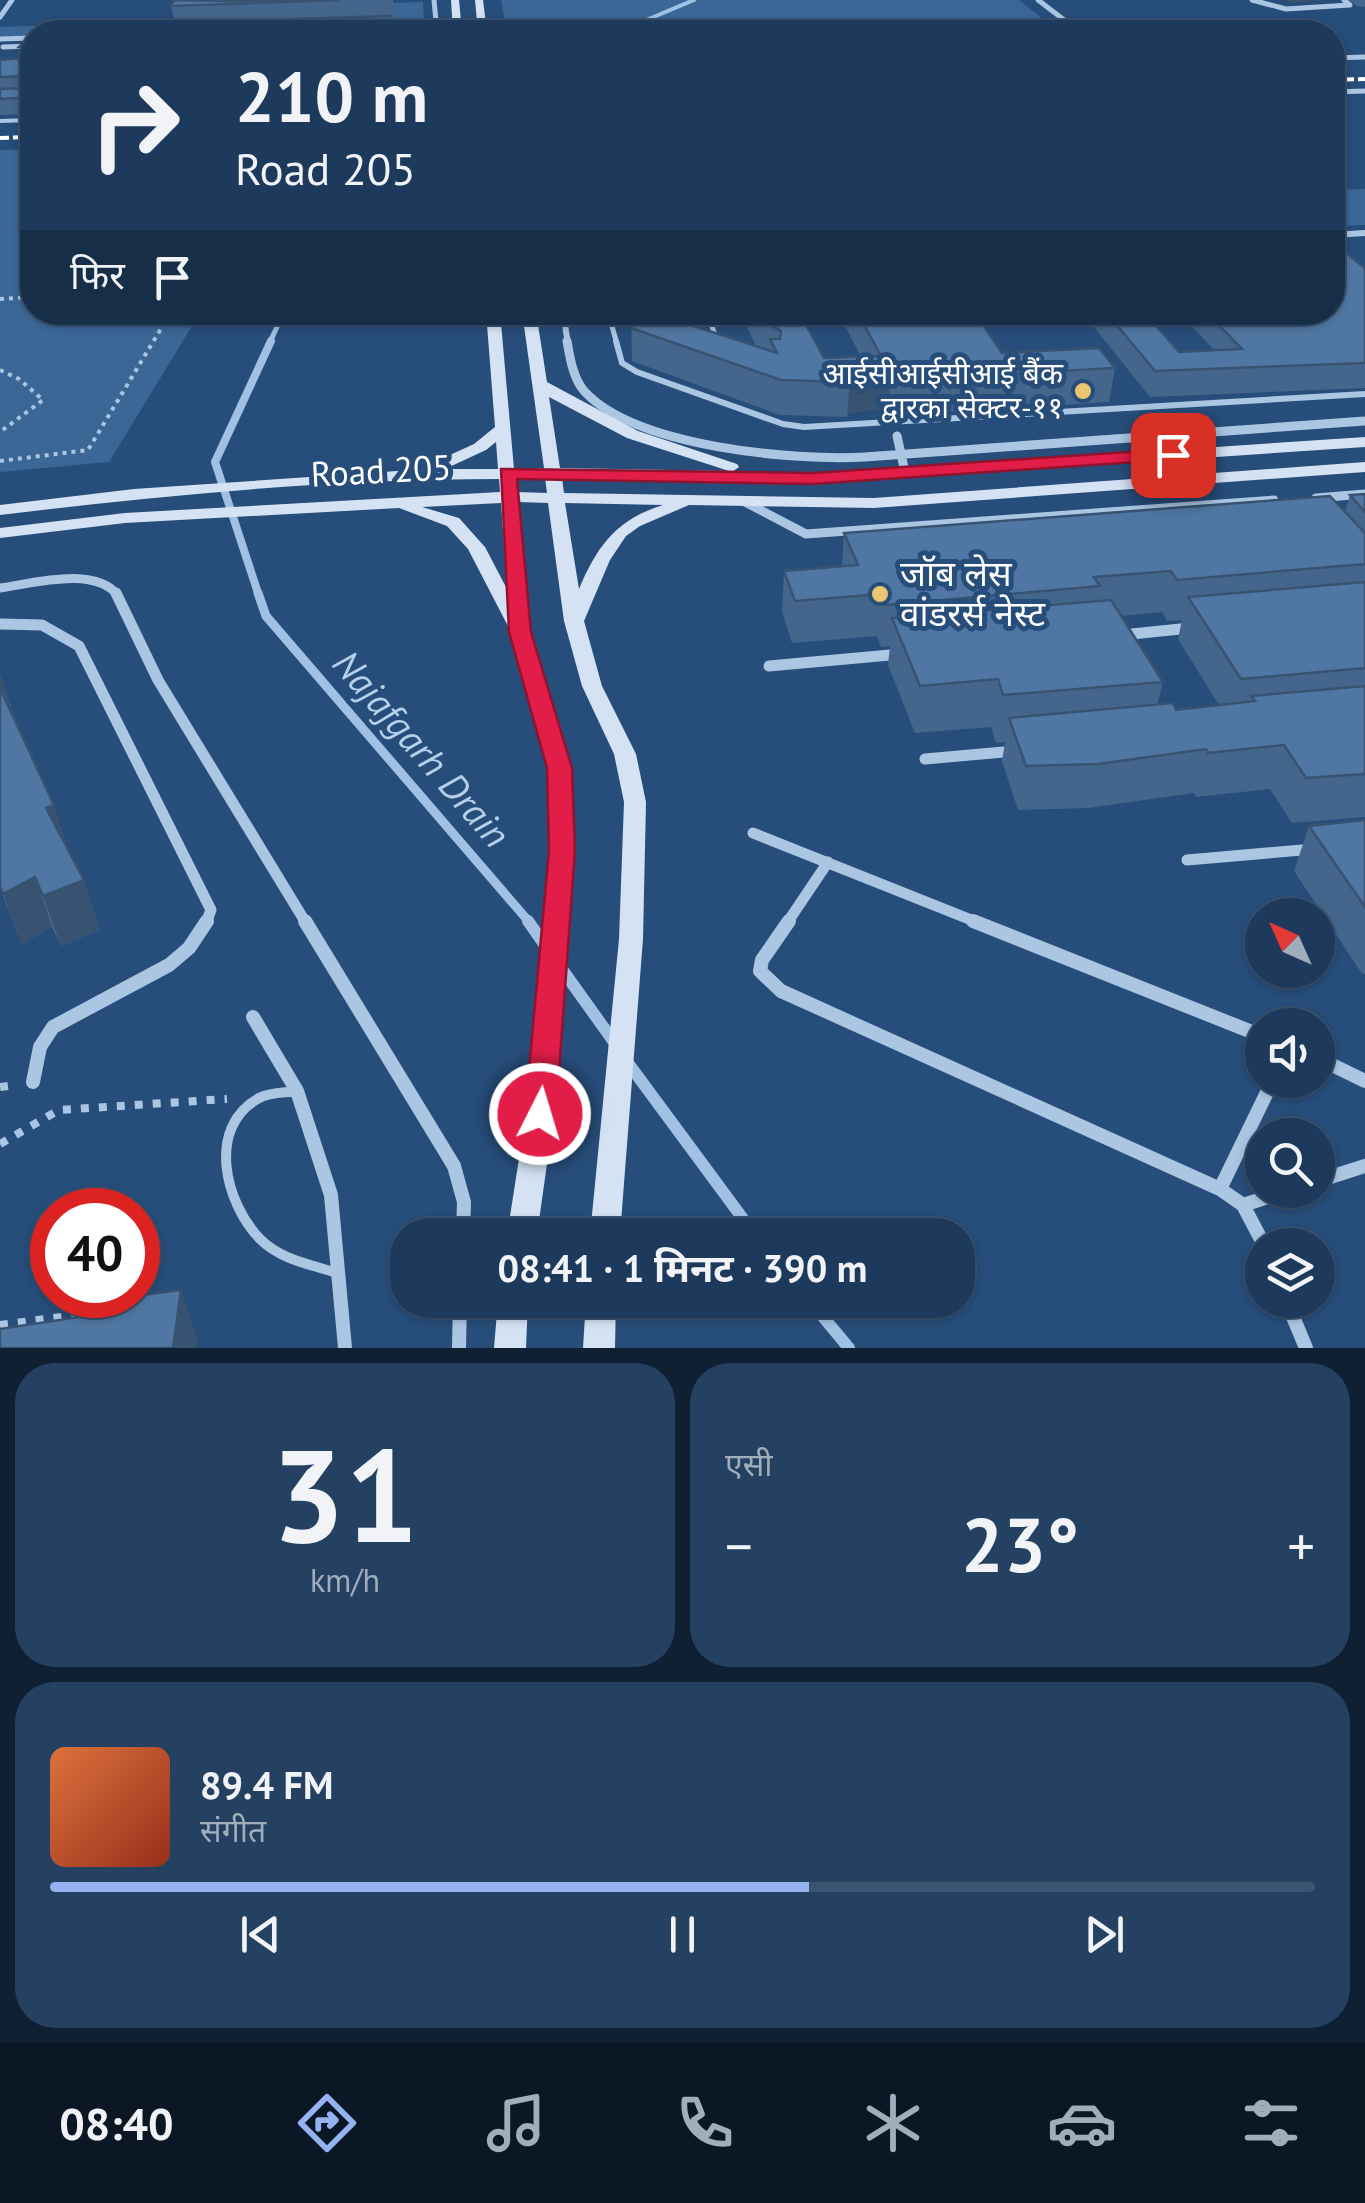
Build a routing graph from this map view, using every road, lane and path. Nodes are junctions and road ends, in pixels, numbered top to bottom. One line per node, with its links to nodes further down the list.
1 (12, 0): 5 (street)
2 (1038, 0): 6 (street)
3 (1252, 0): 4 (street)
4 (1344, 0)
5 (0, 17)
6 (1064, 20)
7 (0, 38): 8 (street)
8 (10, 38): 9 (street); 10 (street)
9 (20, 38)
10 (20, 46)
11 (163, 325): 28 (path)
12 (494, 325): 23 (main road)
13 (531, 325): 19 (main road)
14 (566, 325): 27 (street)
15 (612, 325): 22 (lane)
16 (712, 325): 17 (lane)
17 (727, 348)
18 (0, 370): 24 (path)
19 (541, 386): 30 (main road); 34 (main road)
20 (1365, 394): 22 (lane)
21 (1365, 420): 27 (street)
22 (893, 423): 25 (lane)
23 (505, 426): 32 (main road); 33 (main road)
24 (0, 432)
25 (898, 436): 27 (street)
26 (1365, 442): 31 (main road, Road 205)
27 (903, 453): 31 (street)
28 (0, 461)
29 (1365, 467): 41 (main road, Road 205)
30 (553, 472): 32 (main road, Road 205); 34 (main road, Road 205); 36 (main road)
31 (905, 472): 34 (main road, Road 205)
32 (508, 473): 33 (main road, Road 205); 37 (main road)
33 (418, 474): 43 (main road, Road 205)
34 (813, 478)
35 (1365, 494): 39 (street)
36 (554, 496): 37 (main road, Road 205); 38 (main road, Road 205); 46 (main road)
37 (509, 498): 42 (main road, Road 205); 49 (main road)
38 (701, 499): 41 (main road, Road 205); 46 (main road)
39 (1298, 499)
40 (1278, 500): 41 (street)
41 (743, 501)
42 (387, 504): 44 (main road, Road 205); 49 (main road)
43 (0, 510)
44 (0, 533)
45 (0, 588): 72 (street)
46 (574, 620): 74 (main road)
47 (0, 624): 63 (street)
48 (1206, 627): 50 (street)
49 (520, 632): 73 (main road)
50 (1107, 636)
51 (908, 654): 52 (street)
52 (769, 666)
53 (1020, 750): 54 (street)
54 (924, 759)
55 (753, 833): 58 (street)
56 (1326, 848): 57 (street)
57 (1187, 860)
58 (828, 862): 60 (street); 70 (street)
59 (254, 1017): 64 (street)
60 (1245, 1029)
61 (1335, 1066): 62 (street)
62 (1365, 1081)
63 (33, 1082)
64 (296, 1091): 65 (lane); 76 (street)
65 (260, 1097): 67 (path); 76 (lane)
66 (1263, 1098): 70 (street)
67 (0, 1144)
68 (1365, 1166): 69 (street)
69 (1335, 1176)
70 (1220, 1189): 71 (street)
71 (1243, 1205): 75 (street)
72 (464, 1218)
73 (525, 1218)
74 (606, 1218)
75 (1255, 1228)
76 (341, 1274): 83 (street)
77 (56, 1318): 82 (path)
78 (459, 1318): 84 (street)
79 (511, 1318): 85 (main road)
80 (601, 1318): 86 (main road)
81 (1294, 1318): 87 (street)
82 (0, 1325)
83 (346, 1348)
84 (458, 1348)
85 (510, 1348)
86 (600, 1348)
87 (1306, 1348)

